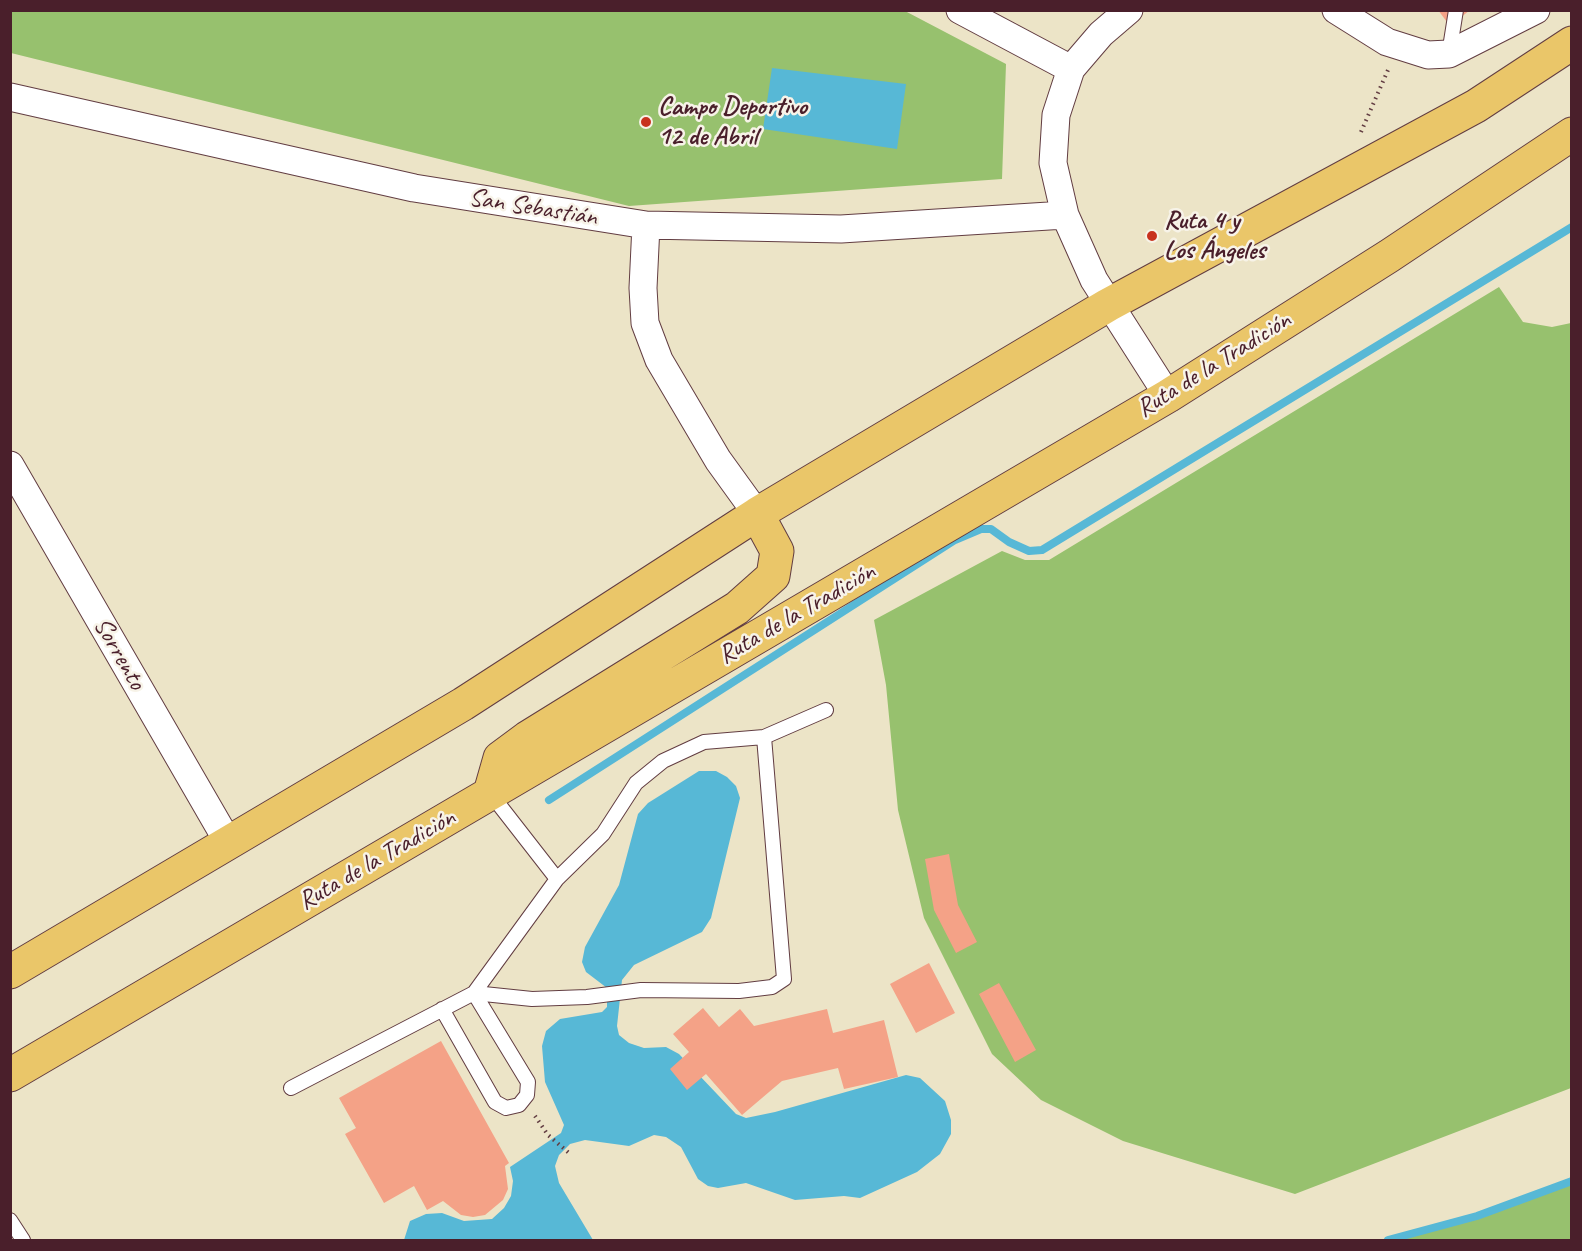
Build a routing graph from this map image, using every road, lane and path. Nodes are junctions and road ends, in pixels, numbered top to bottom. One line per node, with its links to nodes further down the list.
1 (960, 10): 9 (street)
2 (1129, 10): 9 (street)
3 (1336, 10): 6 (street)
4 (1456, 10): 8 (lane)
5 (1536, 10): 8 (street)
6 (1387, 42): 8 (street); 12 (path)
7 (1572, 43): 15 (main road)
8 (1449, 54)
9 (1071, 69): 13 (street)
10 (10, 97): 14 (street, San Sebastián)
11 (1572, 134): 16 (main road, Ruta de la Tradición)
12 (1358, 140)
13 (1065, 215): 14 (street, San Sebastián); 15 (street)
14 (646, 225): 18 (street)
15 (1101, 293): 16 (street); 18 (main road)
16 (1168, 396): 21 (main road, Ruta de la Tradición)
17 (10, 465): 22 (street, Sorrento)
18 (757, 514): 21 (main road); 22 (main road)
19 (826, 710): 20 (lane)
20 (764, 737): 23 (lane); 25 (lane)
21 (490, 793): 23 (lane); 27 (main road, Ruta de la Tradición)
22 (228, 842): 24 (main road)
23 (557, 879): 25 (lane)
24 (10, 972)
25 (474, 993): 26 (lane); 26 (lane)
26 (442, 1009): 28 (lane)
27 (10, 1075)
28 (291, 1088)
29 (548, 1136): 30 (path)
30 (569, 1153)
31 (10, 1220): 32 (lane)
32 (24, 1240)

